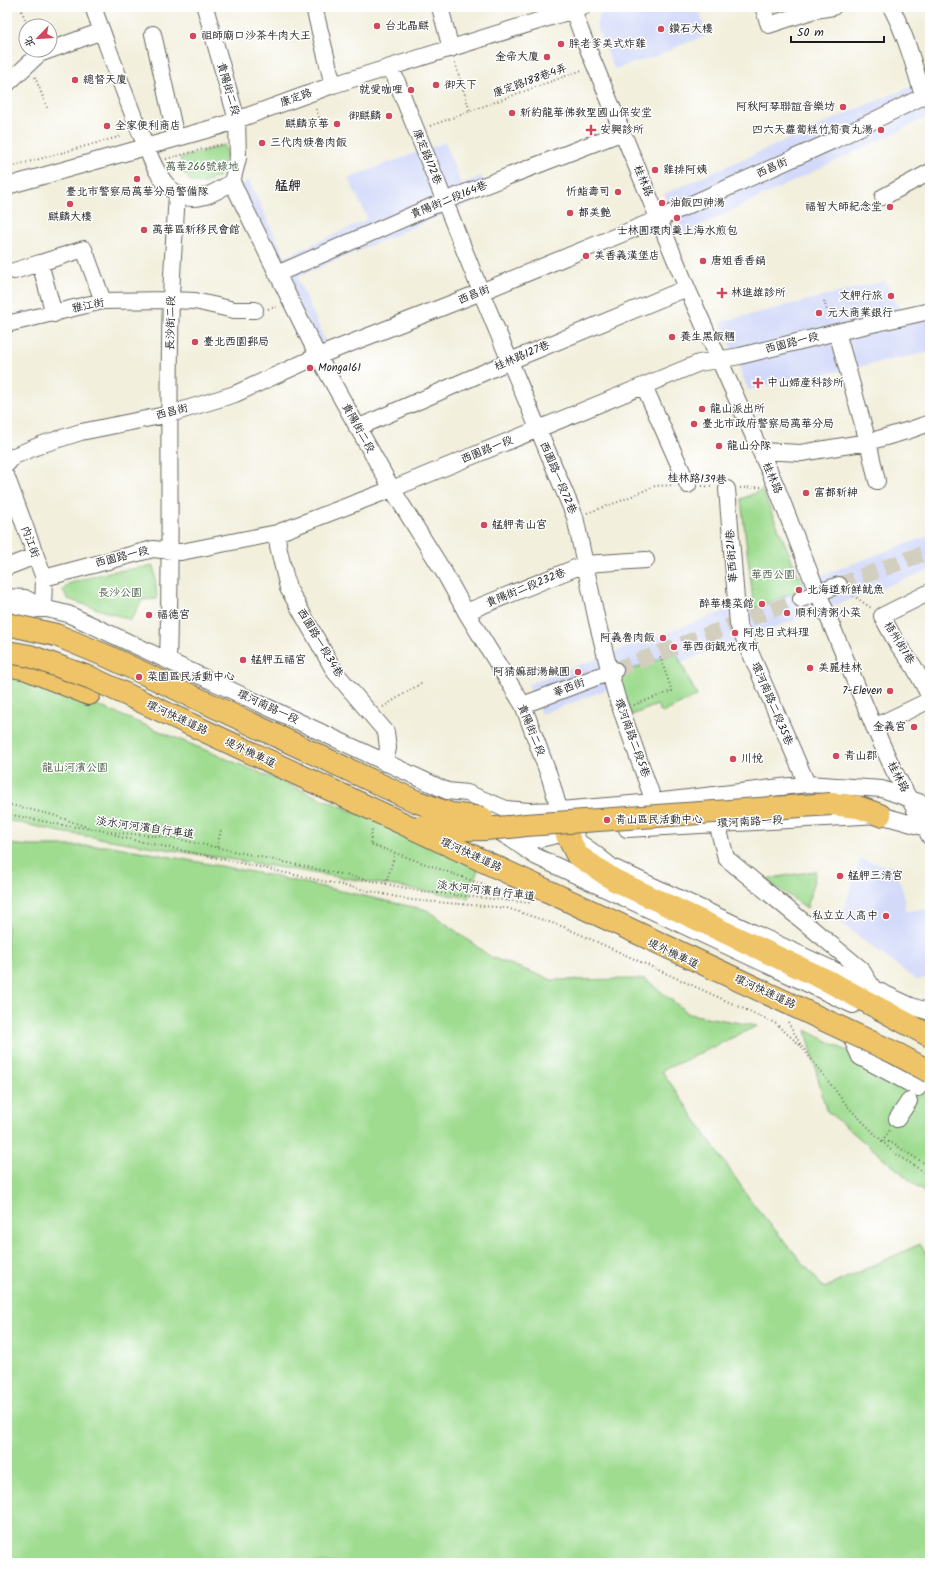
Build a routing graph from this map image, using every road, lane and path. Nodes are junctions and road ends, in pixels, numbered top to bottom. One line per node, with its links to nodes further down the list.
1 (20, 7): 10 (path)
2 (93, 7): 11 (street)
3 (205, 7): 25 (street, 貴陽街二段)
4 (314, 7): 20 (street)
5 (440, 7): 14 (street)
6 (763, 7): 7 (street)
7 (833, 7)
8 (891, 7): 21 (street)
9 (576, 8): 14 (street, 康定路); 17 (street, 桂林路)
10 (25, 18)
11 (102, 30): 13 (street); 32 (street)
12 (153, 34): 30 (street)
13 (58, 47)
14 (451, 49): 18 (street, 康定路); 24 (path)
15 (35, 58): 16 (street)
16 (29, 63): 19 (street); 23 (path)
17 (595, 65): 24 (path, 康定路188巷4弄); 28 (street, 桂林路)
18 (391, 67): 20 (street, 康定路); 27 (street, 康定路172巷)
19 (7, 84)
20 (332, 85): 25 (street, 康定路)
21 (927, 94): 41 (street, 西昌街)
22 (316, 109): 26 (path)
23 (48, 110)
24 (470, 112): 27 (path, 康定路188巷4弄)
25 (237, 120): 30 (street, 康定路); 31 (street, 貴陽街二段)
26 (324, 128)
27 (416, 131): 40 (street, 康定路172巷)
28 (623, 132): 40 (street, 貴陽街二段164巷); 41 (street, 桂林路)
29 (122, 136): 34 (path)
30 (176, 138): 32 (street, 康定路)
31 (237, 140): 33 (path); 36 (street, 貴陽街二段)
32 (145, 146): 33 (street); 37 (street, 康定路)
33 (161, 162): 38 (street)
34 (7, 168)
35 (930, 172): 39 (street)
36 (232, 182): 38 (street); 44 (street, 貴陽街二段)
37 (7, 186)
38 (177, 194): 47 (street, 長沙街二段)
39 (883, 197)
40 (444, 201): 44 (street, 貴陽街二段164巷); 46 (street, 康定路172巷)
41 (658, 219): 45 (street, 桂林路); 46 (street, 西昌街)
42 (40, 263): 43 (street); 48 (street); 53 (street)
43 (14, 271)
44 (277, 274): 49 (street, 貴陽街二段)
45 (687, 288): 57 (street, 桂林路); 58 (street, 桂林路127巷)
46 (481, 292): 56 (street, 西昌街); 58 (street, 西園路一段72巷)
47 (171, 300): 48 (street, 雅江街); 51 (street, 雅江街); 60 (street, 長沙街二段)
48 (103, 301): 53 (street, 雅江街)
49 (291, 301): 51 (path); 56 (street, 貴陽街二段)
50 (824, 301): 55 (path)
51 (255, 310)
52 (930, 311): 55 (street, 西園路一段)
53 (54, 314): 54 (street, 雅江街)
54 (7, 324)
55 (835, 332): 57 (street, 西園路一段); 64 (street)
56 (318, 356): 60 (street, 西昌街); 62 (street, 貴陽街二段)
57 (719, 360): 59 (street, 西園路一段); 65 (street, 桂林路)
58 (510, 361): 62 (street, 桂林路127巷); 63 (street, 西園路一段72巷)
59 (644, 386): 63 (street, 西園路一段); 69 (street)
60 (170, 414): 66 (street, 西昌街); 75 (street, 長沙街二段)
61 (930, 423): 64 (street)
62 (358, 428): 71 (street, 貴陽街二段)
63 (537, 429): 71 (street, 西園路一段); 73 (street, 西園路一段72巷)
64 (868, 442): 65 (street); 68 (street)
65 (760, 451): 70 (street, 桂林路)
66 (7, 464)
67 (7, 478): 76 (street, 內江街)
68 (878, 481)
69 (688, 485): 72 (path, 桂林路139巷); 73 (path, 桂林路139巷)
70 (776, 486): 72 (path, 桂林路139巷); 83 (street, 桂林路)
71 (392, 489): 74 (street, 西園路一段); 88 (street, 貴陽街二段)
72 (727, 489): 91 (street, 華西街21巷)
73 (575, 517): 78 (street, 西園路一段72巷)
74 (277, 533): 75 (street, 西園路一段); 103 (street, 西園路一段34巷)
75 (170, 550): 80 (street, 西園路一段); 95 (street, 長沙街二段)
76 (35, 556): 79 (street); 80 (street, 內江街)
77 (646, 560): 78 (street, 貴陽街二段232巷)
78 (585, 564): 88 (street, 貴陽街二段232巷); 97 (street, 西園路一段72巷)
79 (7, 567)
80 (44, 578): 86 (street, 內江街)
81 (840, 585): 83 (street); 89 (path)
82 (930, 592): 89 (street, 梧州街1巷)
83 (818, 593): 85 (street); 104 (street, 桂林路)
84 (7, 597): 86 (street, 環河南路一段)
85 (801, 599)
86 (43, 608): 87 (street, 環河南路一段); 95 (street, 環河南路一段)
87 (7, 610)
88 (466, 612): 101 (street, 貴陽街二段)
89 (882, 616): 99 (street, 梧州街1巷)
90 (7, 624): 121 (highway, bridge)
91 (738, 624): 106 (street, 環河南路二段35巷)
92 (7, 637): 135 (highway, 環河快速道路, bridge)
93 (7, 653): 123 (street, 堤外機車道); 135 (highway, 環河快速道路, bridge)
94 (659, 654): 102 (path)
95 (168, 660): 105 (street, 環河南路一段)
96 (7, 664): 121 (highway, bridge); 123 (street, 堤外機車道)
97 (612, 672): 101 (street, 華西街); 102 (street, 環河南路二段5巷)
98 (423, 682): 103 (path)
99 (930, 697)
100 (930, 700): 104 (street)
101 (523, 705): 112 (street, 貴陽街二段)
102 (622, 710): 109 (street, 環河南路二段5巷)
103 (372, 714): 105 (street, 西園路一段34巷)
104 (874, 727): 108 (street, 桂林路)
105 (385, 763): 107 (street, 環河南路一段)
106 (807, 784): 108 (street, 環河南路一段); 109 (street, 環河南路一段)
107 (447, 791): 112 (street, 環河南路一段); 121 (street, 環河南路一段)
108 (909, 798): 111 (street, 環河南路一段); 119 (street, 桂林路)
109 (654, 802): 112 (street, 環河南路一段)
110 (7, 804): 116 (path, 淡水河河濱自行車道)
111 (930, 806)
112 (560, 810): 122 (street, 貴陽街二段)
113 (7, 814): 116 (path)
114 (880, 815): 115 (street, 環河南路一段); 119 (street, 環河南路一段); 121 (highway, bridge)
115 (717, 823): 122 (street, 環河南路一段); 129 (street)
116 (90, 828): 120 (path, 淡水河河濱自行車道)
117 (221, 830): 124 (path)
118 (372, 830): 125 (path)
119 (928, 831)
120 (108, 832): 124 (path, 淡水河河濱自行車道); 134 (path)
121 (518, 832): 122 (street, 環河南路一段); 133 (street)
122 (566, 833): 129 (street); 132 (highway)
123 (420, 838): 135 (street, 堤外機車道)
124 (217, 848): 126 (path, 淡水河河濱自行車道)
125 (395, 852): 126 (path); 127 (path)
126 (386, 884): 127 (path, 淡水河河濱自行車道)
127 (506, 900): 128 (path, 淡水河河濱自行車道)
128 (535, 904)
129 (873, 988): 130 (street)
130 (930, 1012)
131 (787, 1019): 134 (path)
132 (930, 1036)
133 (930, 1042)
134 (802, 1047): 138 (path)
135 (929, 1069)
136 (909, 1101): 137 (street)
137 (897, 1119)
138 (882, 1141): 139 (path); 140 (path)
139 (930, 1167)
140 (930, 1176)

